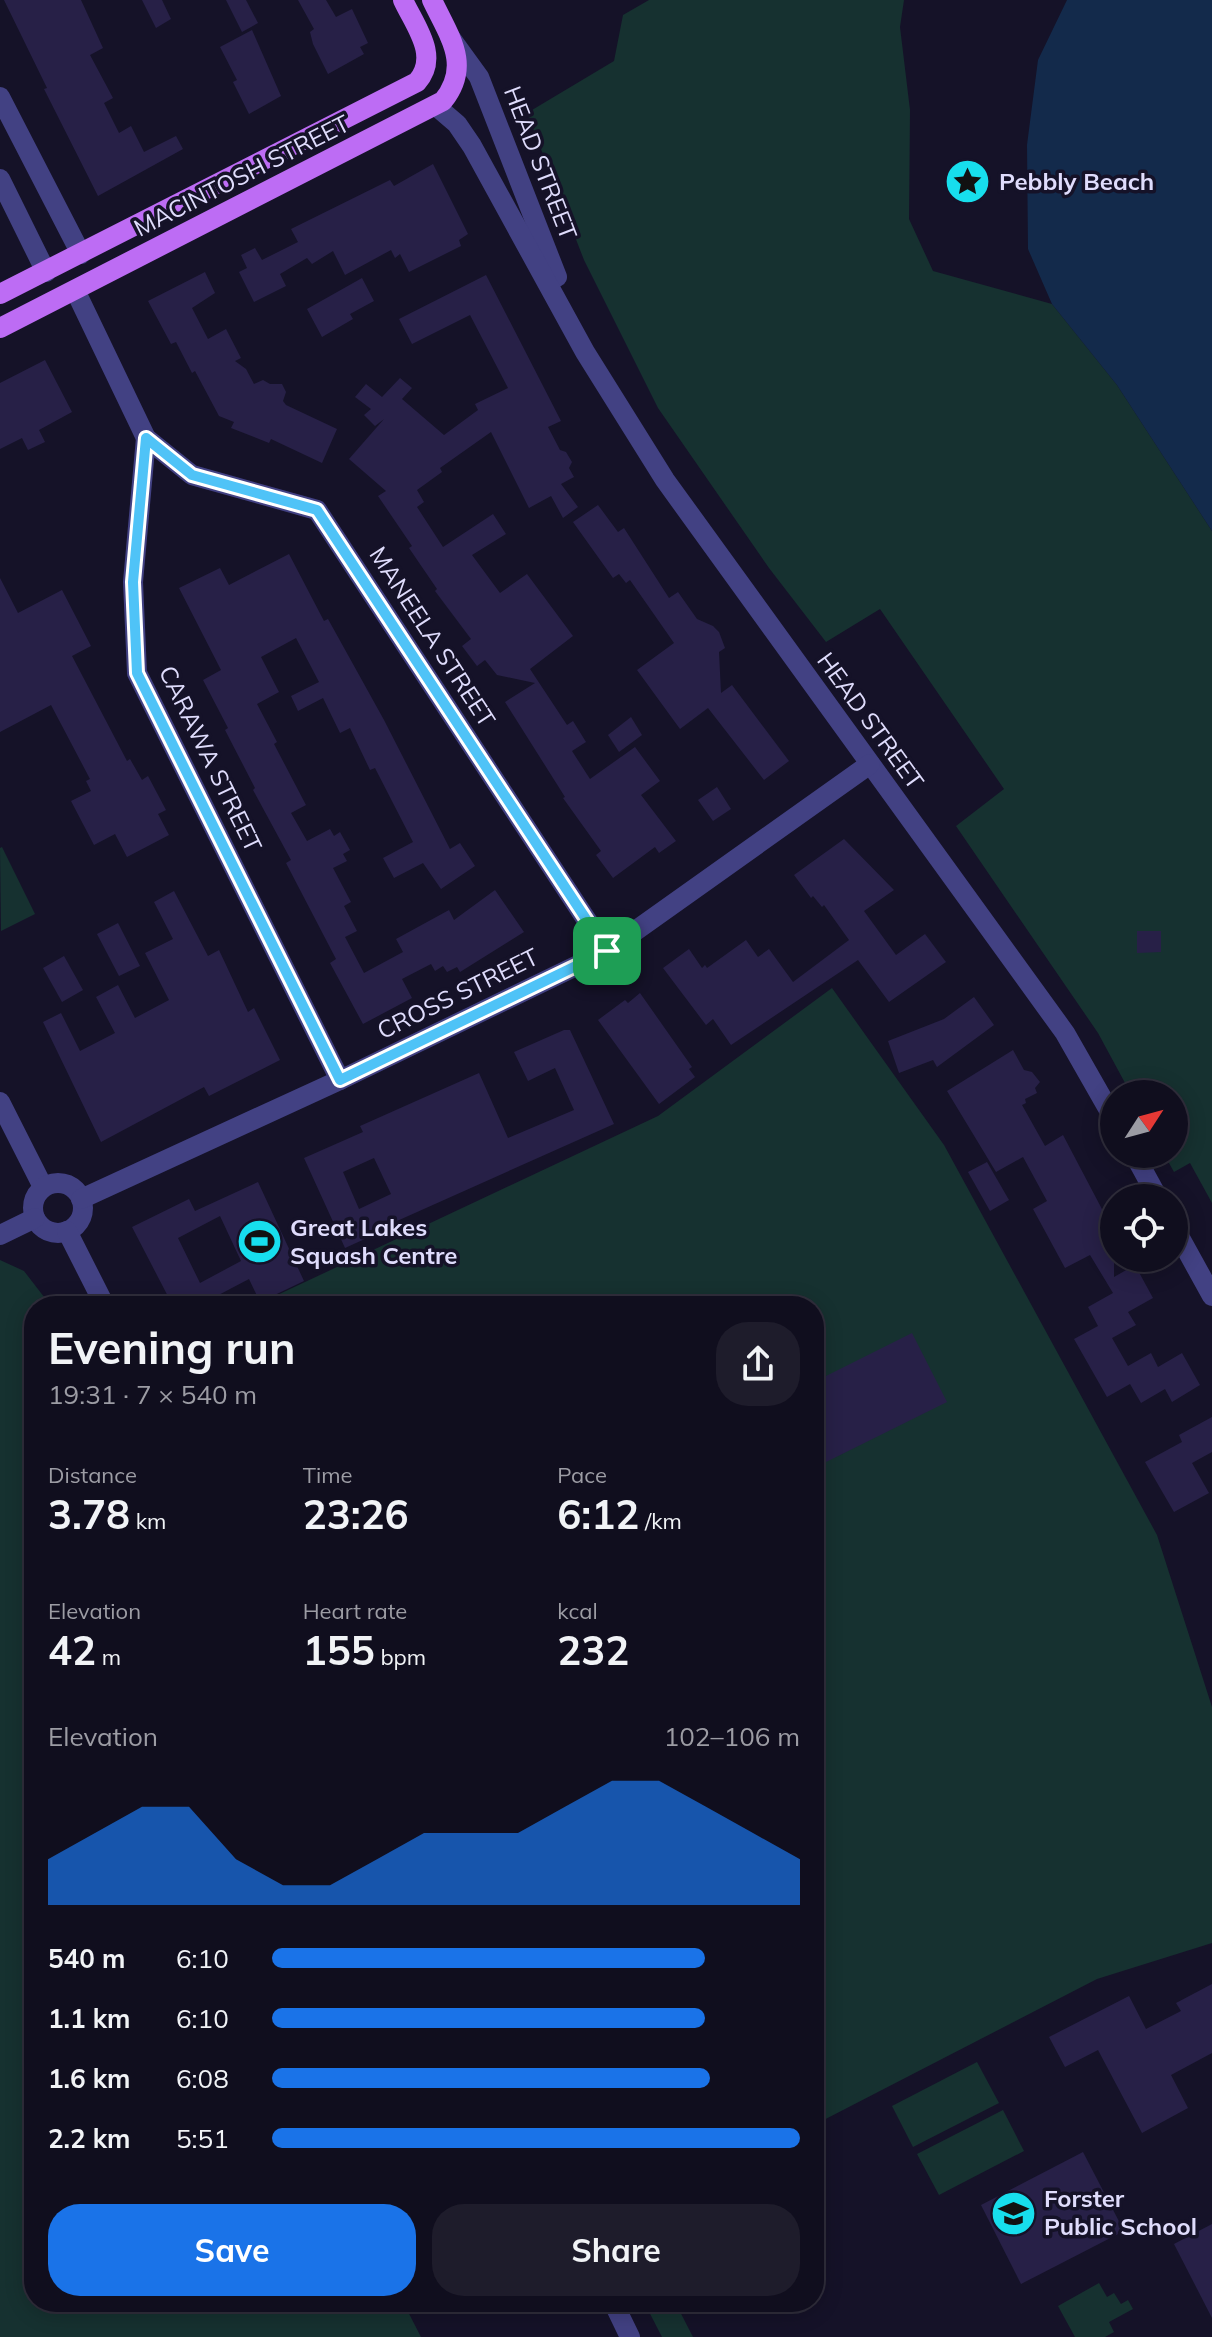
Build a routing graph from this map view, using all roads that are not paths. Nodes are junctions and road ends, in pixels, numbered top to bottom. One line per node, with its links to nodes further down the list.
1 (403, 0): 7 (main road, MACINTOSH STREET)
2 (432, 0): 3 (main road, HEAD STREET)
3 (449, 36): 5 (main road, MACINTOSH STREET); 12 (street, HEAD STREET)
4 (0, 97): 7 (street)
5 (436, 106): 9 (main road, MACINTOSH STREET); 12 (street, HEAD STREET)
6 (0, 179): 8 (street)
7 (81, 254): 8 (main road, MACINTOSH STREET)
8 (46, 272): 10 (main road, MACINTOSH STREET)
9 (75, 290): 11 (main road, MACINTOSH STREET); 13 (street)
10 (0, 294)
11 (0, 328)
12 (585, 352): 14 (street, HEAD STREET)
13 (146, 438): 15 (street, MANEELA STREET); 16 (street, CARAWA STREET)
14 (870, 764): 15 (street, CROSS STREET); 17 (street, HEAD STREET)
15 (607, 951): 16 (street, CROSS STREET)
16 (340, 1080): 20 (street, CROSS STREET)
17 (1100, 1094)
18 (0, 1102): 19 (street)
19 (43, 1187): 20 (street); 21 (street)
20 (81, 1199): 22 (street)
21 (35, 1218): 22 (street); 23 (street)
22 (67, 1231): 25 (street)
23 (0, 1235)
24 (1188, 1252): 26 (street)
25 (100, 1296)
26 (1212, 1296)
27 (618, 2312): 28 (street)
28 (630, 2337)

